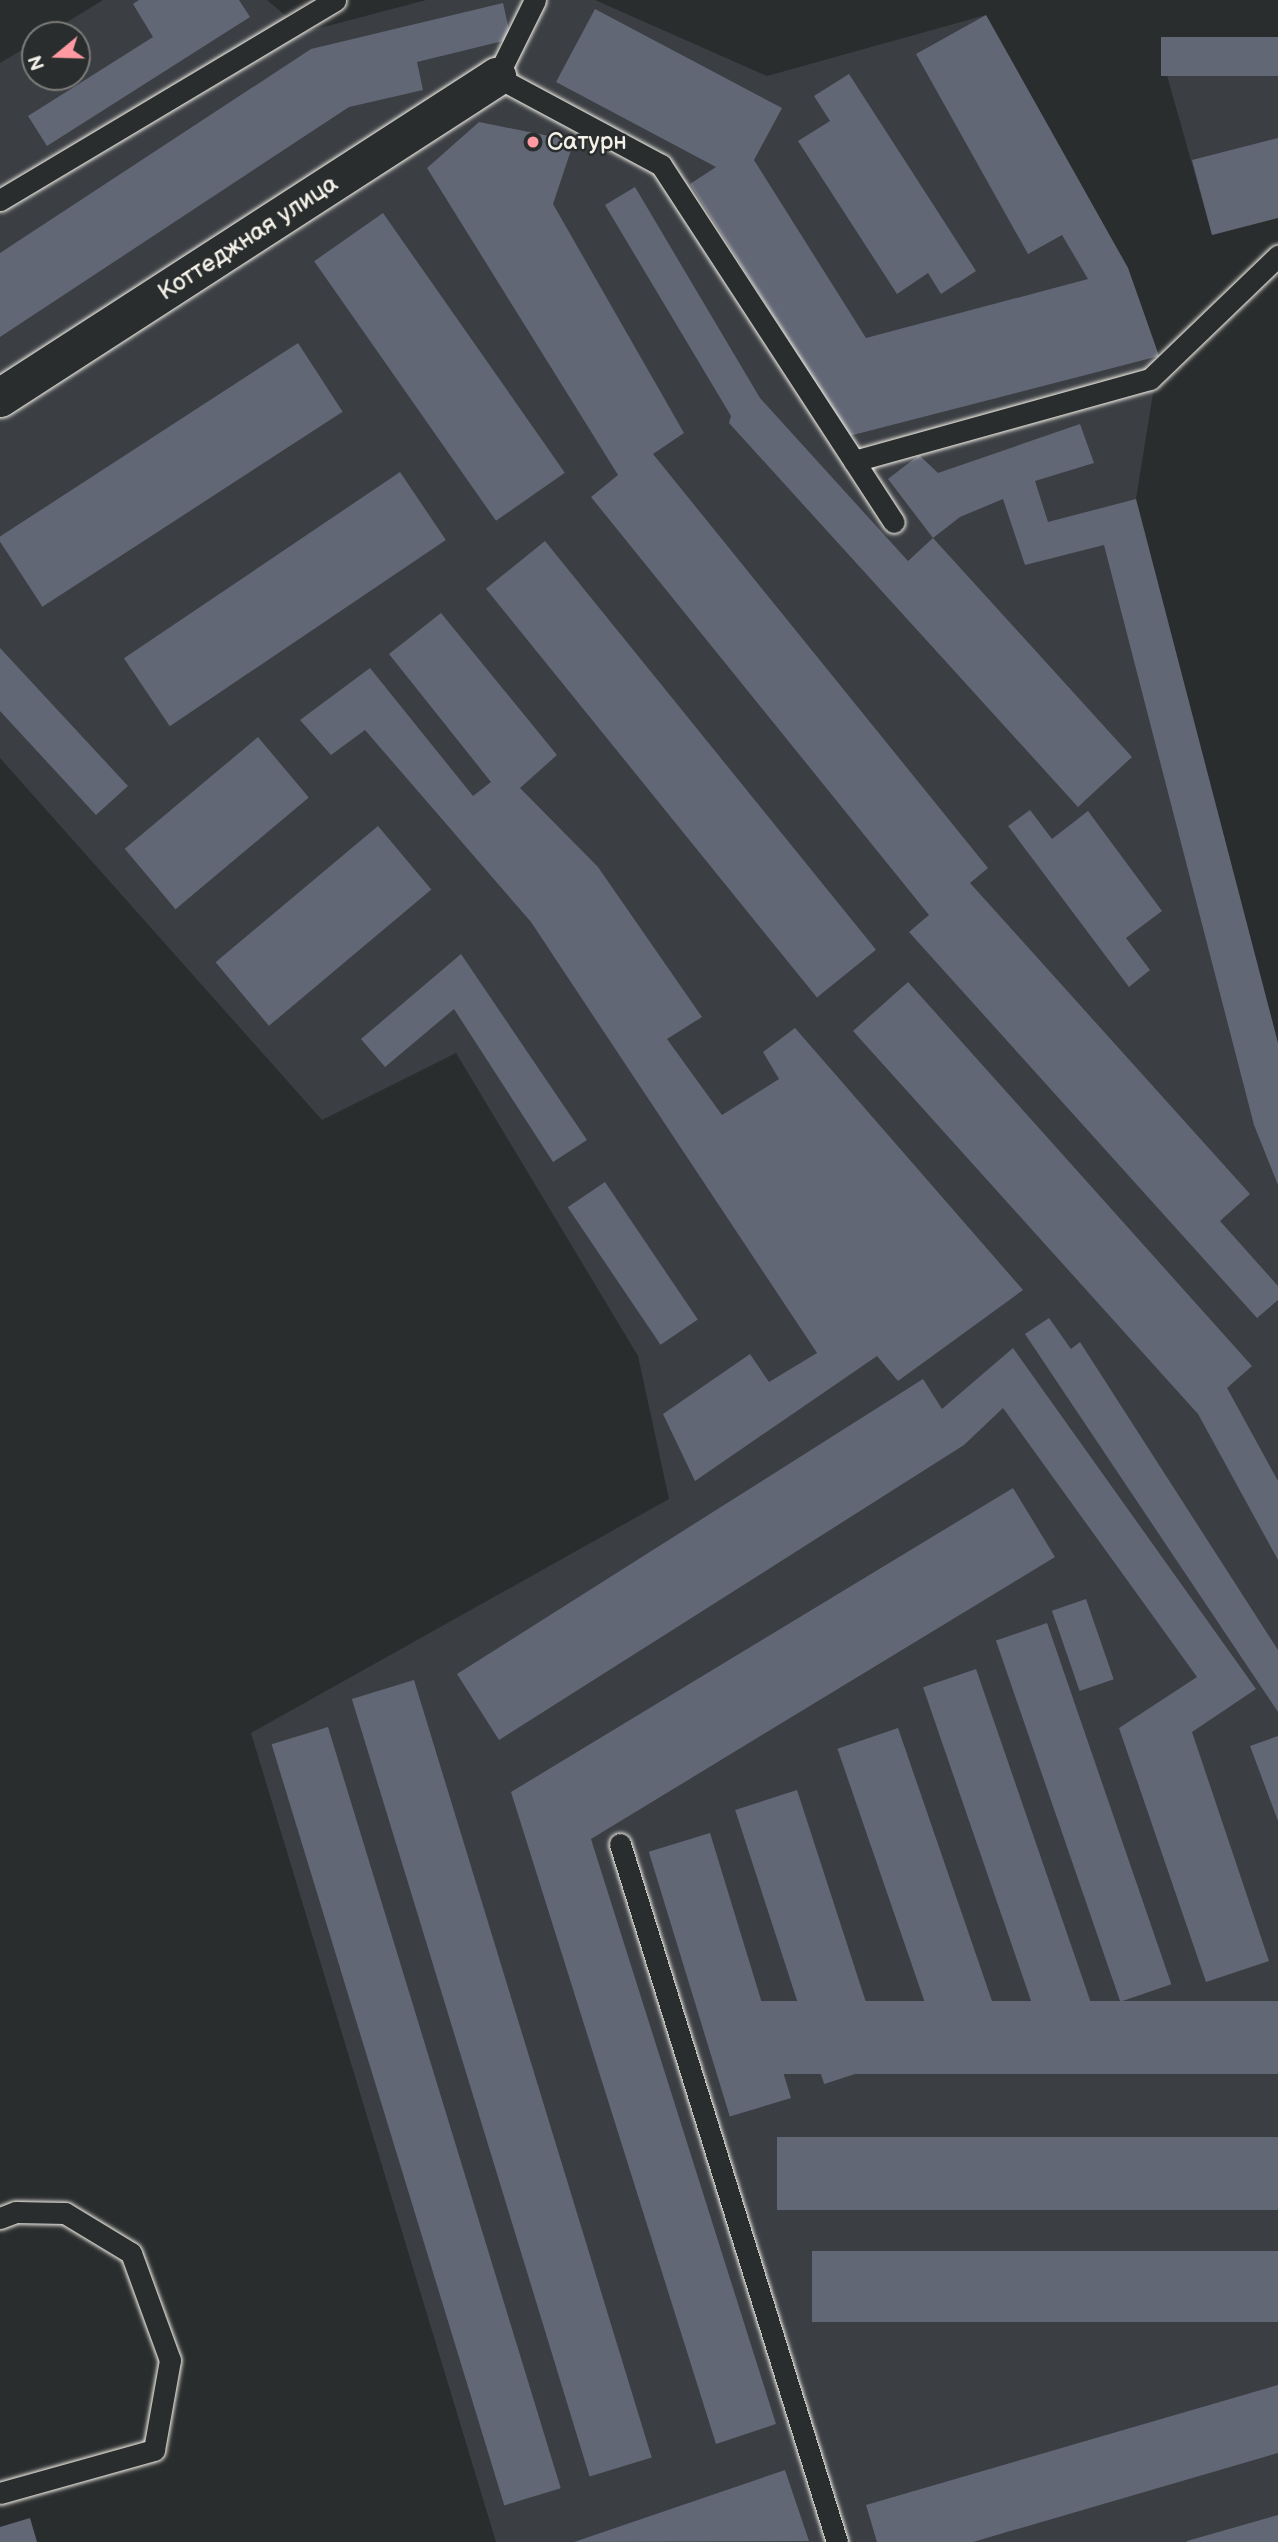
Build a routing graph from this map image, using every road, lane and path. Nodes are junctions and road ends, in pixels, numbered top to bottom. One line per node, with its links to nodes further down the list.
1 (335, 0): 4 (lane)
2 (536, 0): 3 (lane)
3 (497, 77): 6 (street, Коттеджная улица); 7 (lane)
4 (0, 200)
5 (1278, 256): 7 (lane)
6 (0, 398)
7 (854, 461): 8 (lane)
8 (894, 522)
9 (620, 1844): 12 (lane)
10 (0, 2218): 11 (lane)
11 (0, 2493)
12 (837, 2542)

